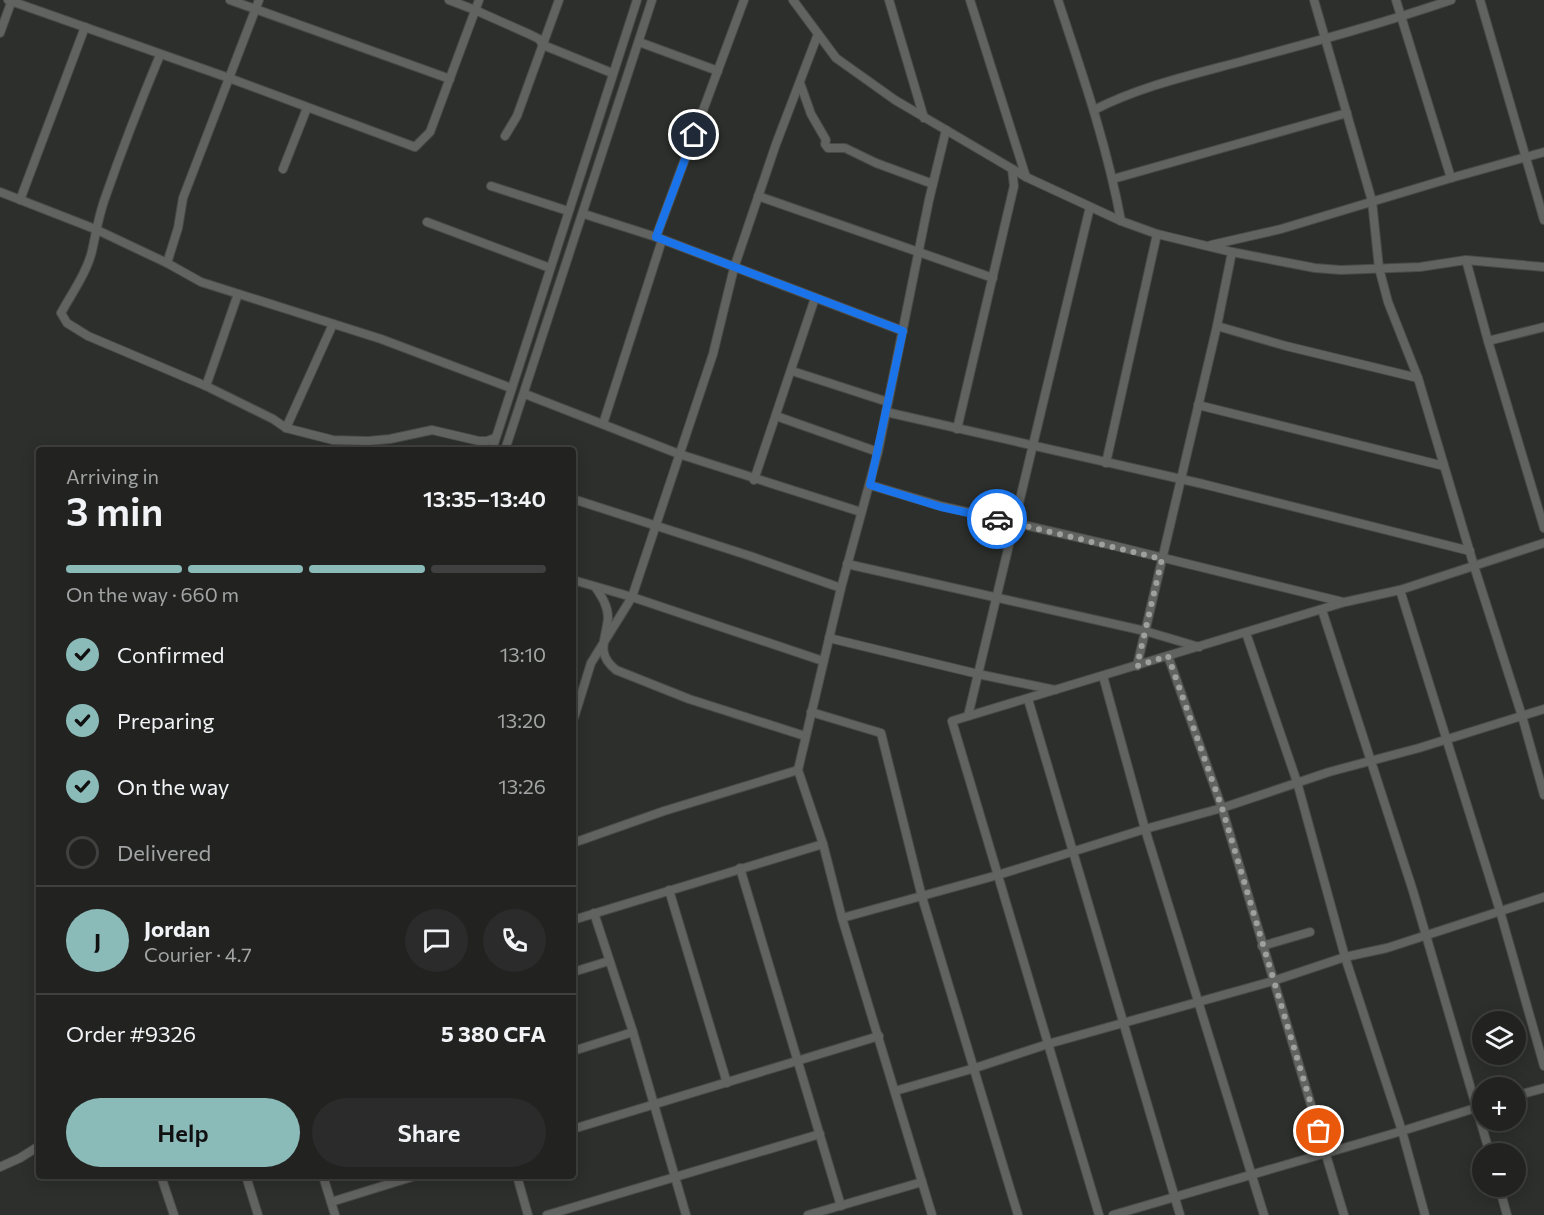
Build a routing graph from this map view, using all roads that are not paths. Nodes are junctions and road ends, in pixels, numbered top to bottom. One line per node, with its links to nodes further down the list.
1 (11, 0): 21 (street); 22 (street)
2 (230, 0): 18 (street)
3 (259, 0): 18 (street)
4 (449, 0): 19 (street)
5 (479, 0): 19 (street)
6 (559, 0): 26 (street)
7 (637, 0): 29 (street)
8 (652, 0): 25 (street)
9 (744, 0): 28 (street)
10 (793, 0): 23 (street)
11 (889, 0): 36 (street)
12 (970, 0): 43 (street)
13 (1058, 0): 34 (street)
14 (1314, 0): 24 (street)
15 (1396, 0): 20 (street)
16 (1451, 0): 20 (street)
17 (1480, 0): 40 (street)
18 (255, 9): 30 (street); 31 (street)
19 (476, 9): 26 (street); 31 (street)
20 (1401, 17): 24 (street); 44 (street)
21 (85, 27): 27 (street); 50 (street)
22 (0, 33)
23 (818, 34): 32 (street); 36 (street)
24 (1325, 39): 34 (street); 35 (street)
25 (639, 42): 28 (street); 54 (street)
26 (543, 45): 29 (street); 38 (street)
27 (160, 55): 30 (street); 58 (street)
28 (718, 70): 60 (street)
29 (612, 73): 53 (street)
30 (229, 78): 33 (street); 65 (street)
31 (450, 79): 33 (street)
32 (800, 83): 46 (street); 49 (street)
33 (307, 108): 41 (street)
34 (1094, 110): 45 (street)
35 (1347, 113): 45 (street); 51 (street)
36 (924, 118): 37 (street)
37 (946, 130): 42 (street); 46 (street)
38 (505, 136)
39 (1544, 152): 40 (street)
40 (1526, 157): 44 (street); 55 (street)
41 (283, 169)
42 (1012, 169): 43 (street); 70 (street)
43 (1026, 177): 52 (street)
44 (1451, 177): 51 (street)
45 (1113, 178): 56 (street)
46 (933, 184): 62 (street)
47 (491, 186): 53 (street)
48 (0, 192): 50 (street)
49 (758, 196): 62 (street); 68 (street)
50 (20, 200): 58 (street)
51 (1372, 201): 61 (street); 69 (street)
52 (1090, 207): 56 (street); 91 (street)
53 (568, 211): 67 (street)
54 (584, 214): 60 (street); 82 (street)
55 (1544, 220)
56 (1121, 221): 59 (street)
57 (427, 222): 67 (street)
58 (95, 230): 65 (street); 80 (street)
59 (1157, 234): 61 (street); 96 (street)
60 (659, 239): 68 (street); 87 (street)
61 (1206, 246): 63 (street)
62 (920, 252): 70 (street); 76 (street)
63 (1232, 252): 69 (street); 74 (street)
64 (1466, 260): 66 (street); 69 (street); 77 (street)
65 (167, 262): 71 (street)
66 (1544, 267)
67 (550, 268): 81 (street)
68 (734, 268): 72 (street); 95 (street)
69 (1379, 268): 79 (street)
70 (993, 278): 89 (street)
71 (238, 294): 73 (street); 80 (street)
72 (815, 298): 76 (street); 78 (street)
73 (333, 324): 81 (street); 88 (street)
74 (1217, 327): 79 (street); 84 (street)
75 (1544, 327): 77 (street)
76 (903, 331): 83 (street)
77 (1488, 341): 105 (street)
78 (792, 371): 83 (street); 86 (street)
79 (1418, 378): 97 (street)
80 (206, 386): 88 (street)
81 (511, 388): 90 (street)
82 (525, 394): 87 (street); 93 (street)
83 (888, 402): 85 (street)
84 (1198, 405): 97 (street); 98 (street)
85 (886, 412): 89 (street); 94 (street)
86 (776, 416): 94 (street); 99 (street)
87 (603, 424): 95 (street)
88 (286, 428): 90 (street)
89 (957, 429): 91 (street)
90 (495, 438): 92 (street)
91 (1032, 446): 96 (street); 103 (street)
92 (493, 447)
93 (506, 447)
94 (878, 452): 100 (street)
95 (679, 454): 99 (street); 104 (street)
96 (1106, 463): 98 (street)
97 (1444, 466): 107 (street)
98 (1181, 479): 107 (street); 108 (street)
99 (754, 480): 102 (street)
100 (870, 485): 102 (street); 103 (street)
101 (576, 499): 104 (street)
102 (861, 512): 109 (street)
103 (1014, 523): 108 (street); 116 (street)
104 (656, 526): 113 (street); 115 (street)
105 (1544, 528)
106 (1544, 543): 110 (street)
107 (1470, 552): 110 (street)
108 (1162, 559): 117 (street); 119 (street)
109 (847, 564): 113 (street); 116 (street)
110 (1474, 566): 114 (street); 135 (street)
111 (576, 581): 112 (street)
112 (596, 588): 115 (street); 122 (street)
113 (841, 588): 121 (street)
114 (1400, 590): 117 (street); 137 (street)
115 (632, 597): 122 (street); 125 (street)
116 (996, 597): 119 (street); 127 (street)
117 (1345, 602): 118 (street)
118 (1322, 610): 120 (street); 138 (street)
119 (1145, 631): 123 (street); 126 (street)
120 (1246, 633): 123 (street); 140 (street)
121 (829, 638): 125 (street); 127 (street)
122 (603, 647): 132 (street); 136 (street)
123 (1200, 647): 124 (street)
124 (1168, 656): 126 (street); 142 (street)
125 (823, 661): 133 (street)
126 (1137, 666): 128 (street)
127 (978, 674): 129 (street); 134 (street)
128 (1103, 676): 129 (street); 143 (street)
129 (1057, 690): 130 (street)
130 (1028, 699): 134 (street); 146 (street)
131 (1544, 709): 135 (street)
132 (576, 711)
133 (811, 712): 136 (street); 150 (street)
134 (968, 716): 148 (street)
135 (1522, 716): 137 (street); 141 (street)
136 (805, 736): 139 (street)
137 (1446, 739): 138 (street); 152 (street)
138 (1371, 761): 140 (street); 157 (street)
139 (798, 770): 144 (street); 145 (street)
140 (1296, 782): 142 (street); 159 (street)
141 (1544, 795)
142 (1222, 808): 143 (street); 158 (street)
143 (1145, 829): 146 (street); 163 (street)
144 (576, 842)
145 (823, 844): 147 (street); 154 (street)
146 (1074, 851): 148 (street); 164 (street)
147 (740, 868): 149 (street); 169 (street)
148 (998, 875): 150 (street); 167 (street)
149 (669, 890): 153 (street); 172 (street)
150 (922, 897): 154 (street); 171 (street)
151 (1544, 897): 152 (street)
152 (1500, 910): 157 (street); 170 (street)
153 (594, 913): 155 (street); 160 (street)
154 (842, 918): 166 (street)
155 (576, 919)
156 (1310, 932): 158 (street)
157 (1425, 935): 159 (street); 173 (street)
158 (1262, 946): 162 (street)
159 (1345, 957): 162 (street); 180 (street)
160 (609, 961): 161 (street); 165 (street)
161 (576, 971)
162 (1273, 981): 163 (street); 183 (street)
163 (1197, 1001): 164 (street); 185 (street)
164 (1124, 1022): 167 (street); 193 (street)
165 (633, 1032): 168 (street); 177 (street)
166 (879, 1036): 169 (street); 175 (street)
167 (1048, 1044): 171 (street); 206 (street)
168 (576, 1050)
169 (798, 1061): 172 (street); 181 (street)
170 (1544, 1066)
171 (975, 1068): 175 (street); 205 (street)
172 (727, 1083): 177 (street)
173 (1472, 1085)
174 (1544, 1088): 176 (street)
175 (895, 1091): 192 (street)
176 (1526, 1093)
177 (654, 1105): 179 (street); 186 (street)
178 (1472, 1109): 180 (street)
179 (576, 1128)
180 (1402, 1131): 183 (street); 211 (street)
181 (820, 1134): 186 (street); 196 (street)
182 (36, 1148): 184 (street)
183 (1325, 1152): 185 (street); 210 (street)
184 (0, 1167)
185 (1252, 1174): 193 (street); 209 (street)
186 (675, 1176): 201 (street); 202 (street)
187 (162, 1179): 197 (street)
188 (247, 1179): 198 (street)
189 (324, 1179): 195 (street)
190 (405, 1179): 195 (street)
191 (518, 1179): 200 (street)
192 (922, 1182): 196 (street); 204 (street)
193 (1175, 1197): 207 (street); 208 (street)
194 (1502, 1197): 212 (street)
195 (331, 1202): 199 (street)
196 (841, 1206): 203 (street)
197 (174, 1215)
198 (258, 1215)
199 (335, 1215)
200 (528, 1215)
201 (547, 1215)
202 (686, 1215)
203 (808, 1215)
204 (932, 1215)
205 (1018, 1215)
206 (1099, 1215)
207 (1113, 1215)
208 (1180, 1215)
209 (1264, 1215)
210 (1344, 1215)
211 (1425, 1215)
212 (1507, 1215)

